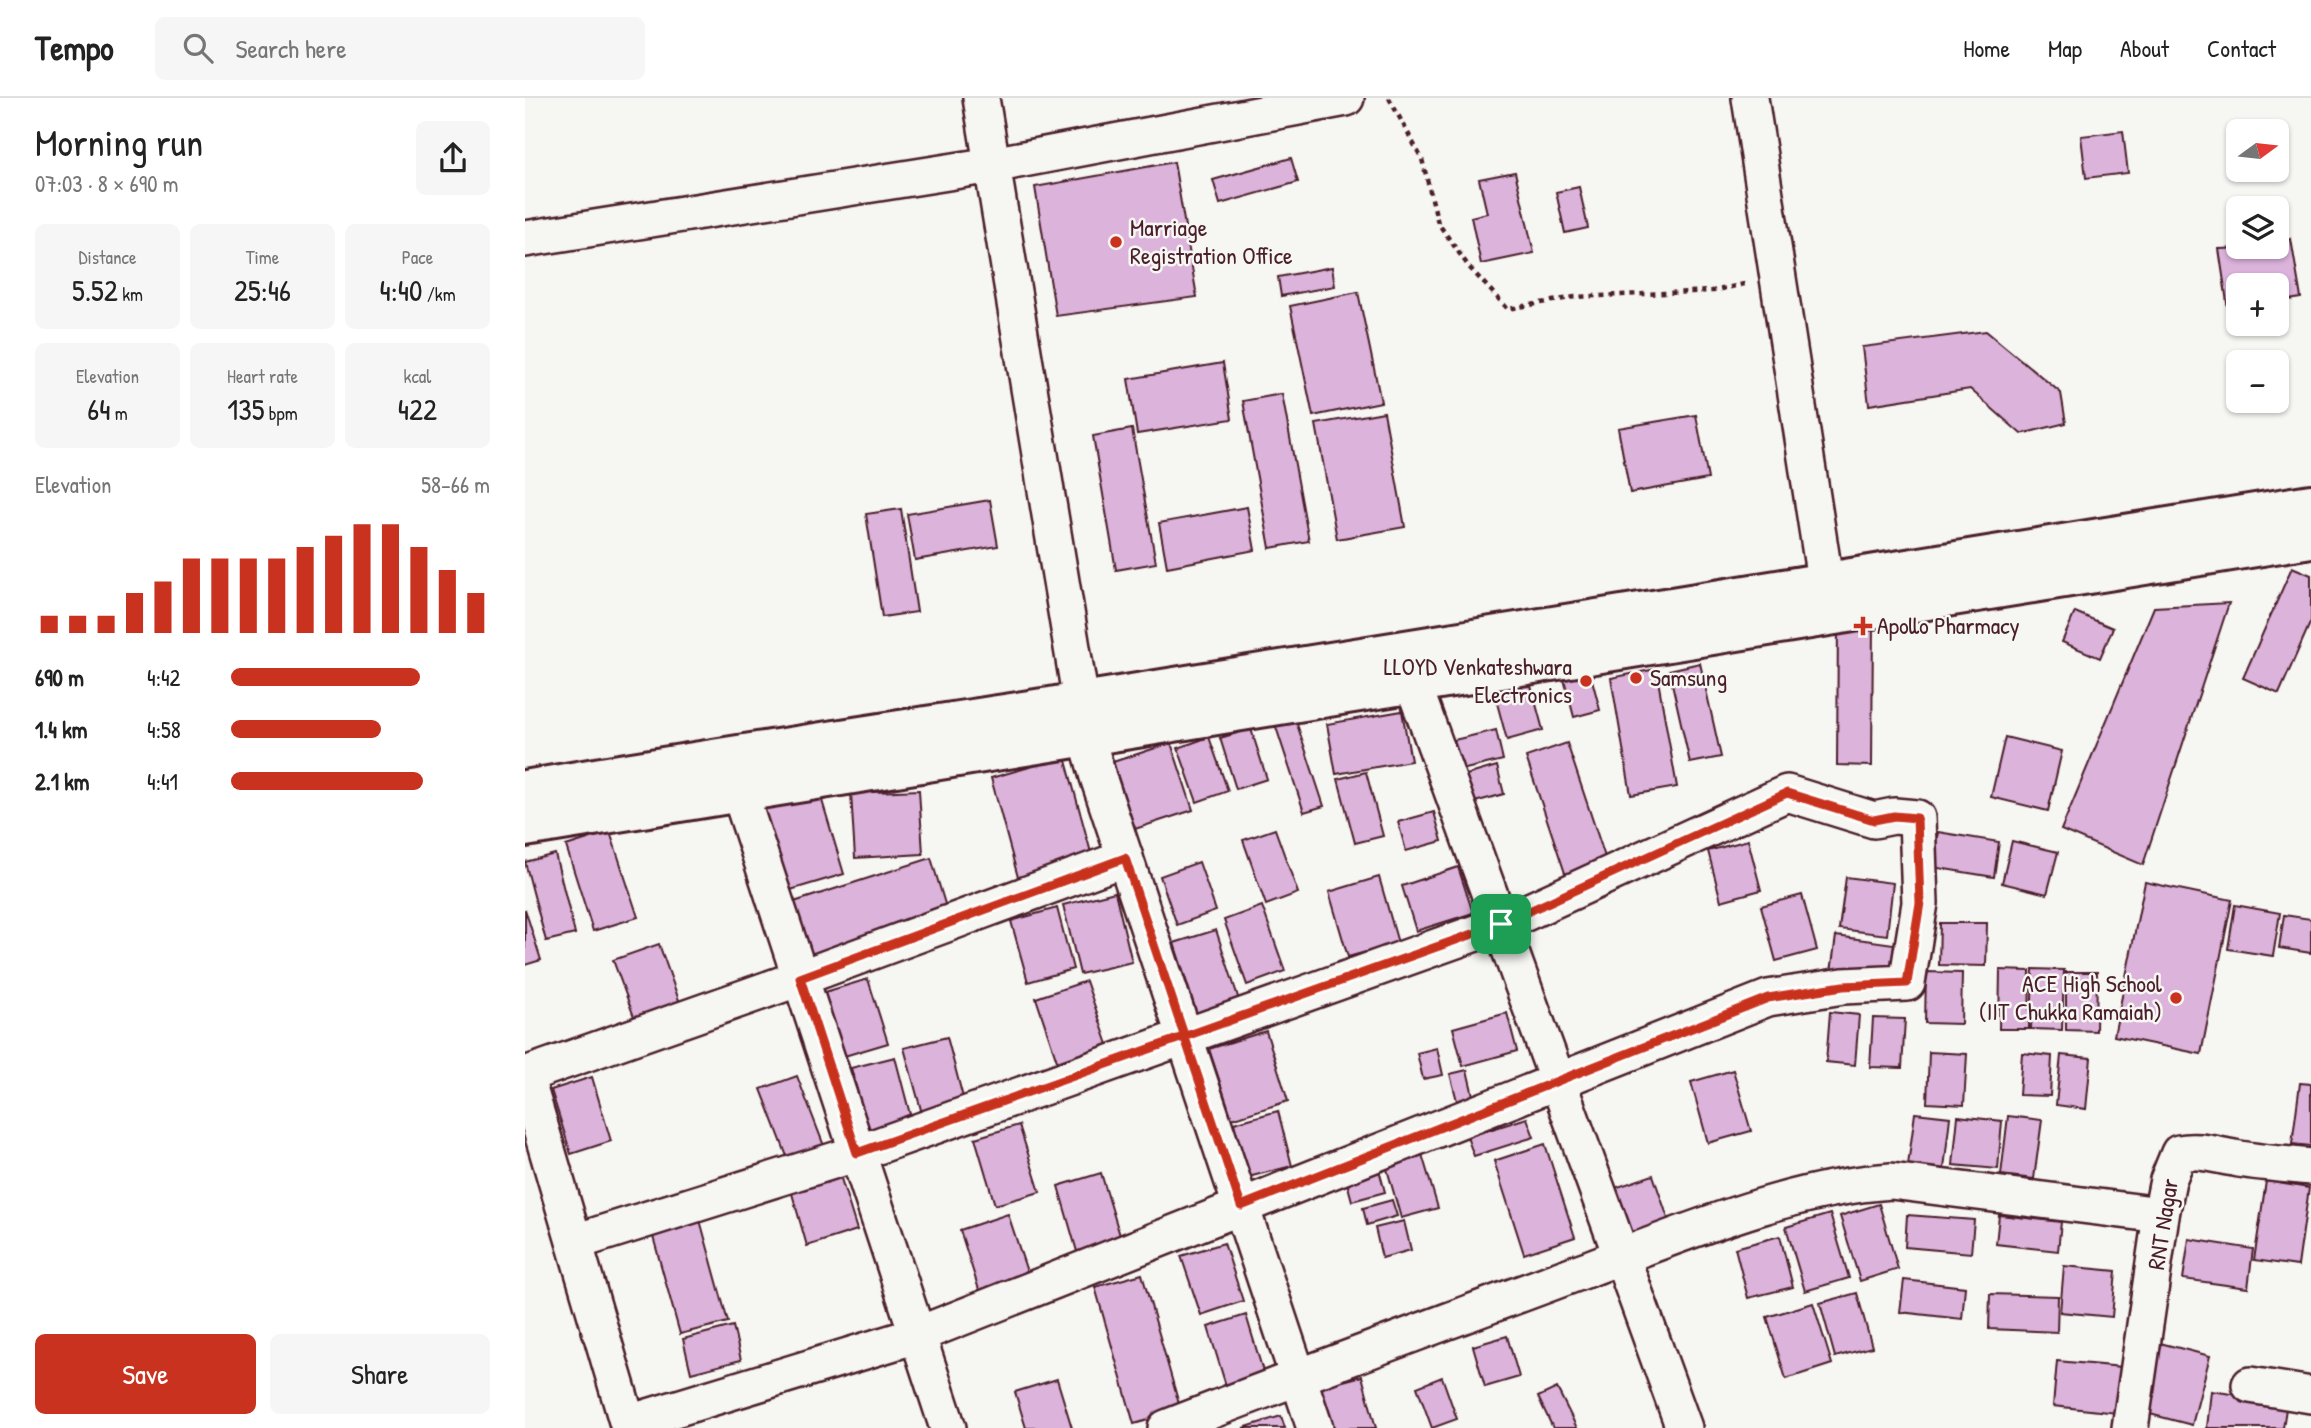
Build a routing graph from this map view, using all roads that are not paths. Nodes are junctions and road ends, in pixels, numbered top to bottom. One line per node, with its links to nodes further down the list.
1 (981, 98): 4 (street)
2 (1346, 98): 4 (street)
3 (1750, 98): 8 (street)
4 (992, 165): 5 (street); 10 (street)
5 (525, 239)
6 (2311, 504): 8 (highway)
7 (2311, 538): 9 (highway)
8 (1825, 580): 10 (highway)
9 (1412, 681): 10 (highway); 15 (street)
10 (1084, 718): 11 (highway); 12 (highway); 14 (street)
11 (525, 790)
12 (739, 791): 13 (highway); 16 (street)
13 (525, 827)
14 (1125, 858): 16 (street); 17 (street)
15 (1501, 924): 17 (street); 19 (street); 19 (street)
16 (800, 978): 18 (street); 20 (street)
17 (1185, 1038): 20 (street); 22 (street)
18 (525, 1075): 24 (street)
19 (1557, 1081): 22 (street); 25 (street)
20 (857, 1153): 24 (street); 26 (street)
21 (2311, 1167): 23 (street, RNT Nagar)
22 (1241, 1206): 26 (street); 27 (street)
23 (2161, 1215): 25 (street); 35 (street, RNT Nagar)
24 (575, 1242): 30 (street)
25 (1622, 1257): 27 (street); 34 (street)
26 (917, 1335): 30 (street); 31 (street)
27 (1298, 1376): 32 (street); 33 (street)
28 (2250, 1385): 29 (street)
29 (2311, 1395)
30 (629, 1425)
31 (948, 1428)
32 (1166, 1428)
33 (1315, 1428)
34 (1684, 1428)
35 (2130, 1428)

